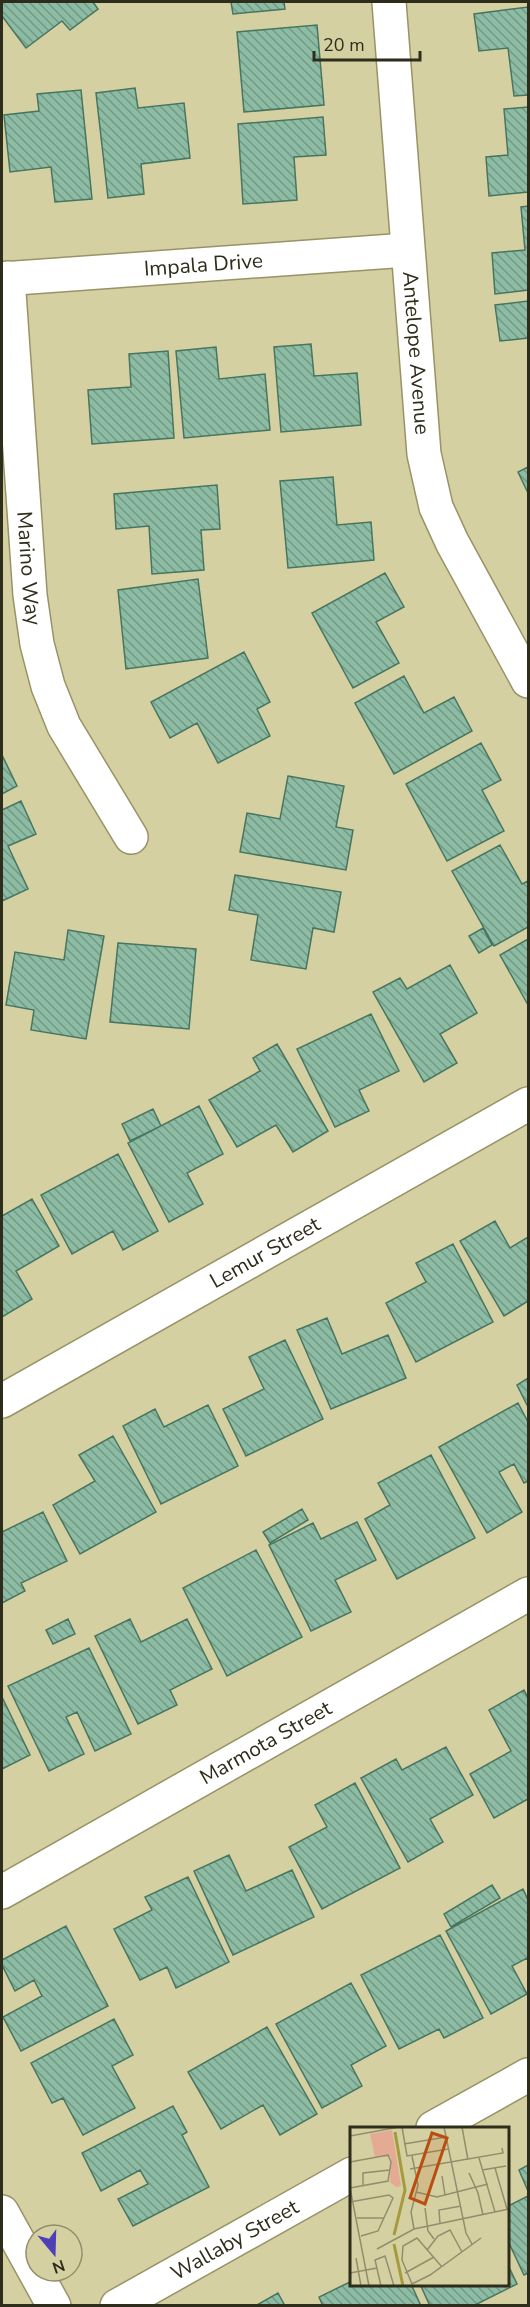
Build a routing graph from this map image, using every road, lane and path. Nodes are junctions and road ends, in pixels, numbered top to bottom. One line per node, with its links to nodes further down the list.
1 (389, 2): 2 (street, Antelope Avenue)
2 (407, 250): 3 (street, Impala Drive); 4 (street, Antelope Avenue)
3 (5, 278): 5 (street, Marino Way)
4 (528, 681)
5 (131, 837)
6 (528, 1104): 7 (street, Lemur Street)
7 (2, 1401)
8 (528, 1594): 9 (street, Marmota Street)
9 (2, 1892)
10 (528, 2075): 11 (street)
11 (435, 2127)
12 (350, 2175): 15 (street, Wallaby Street)
13 (2, 2212): 14 (street)
14 (54, 2306)
15 (117, 2306)

